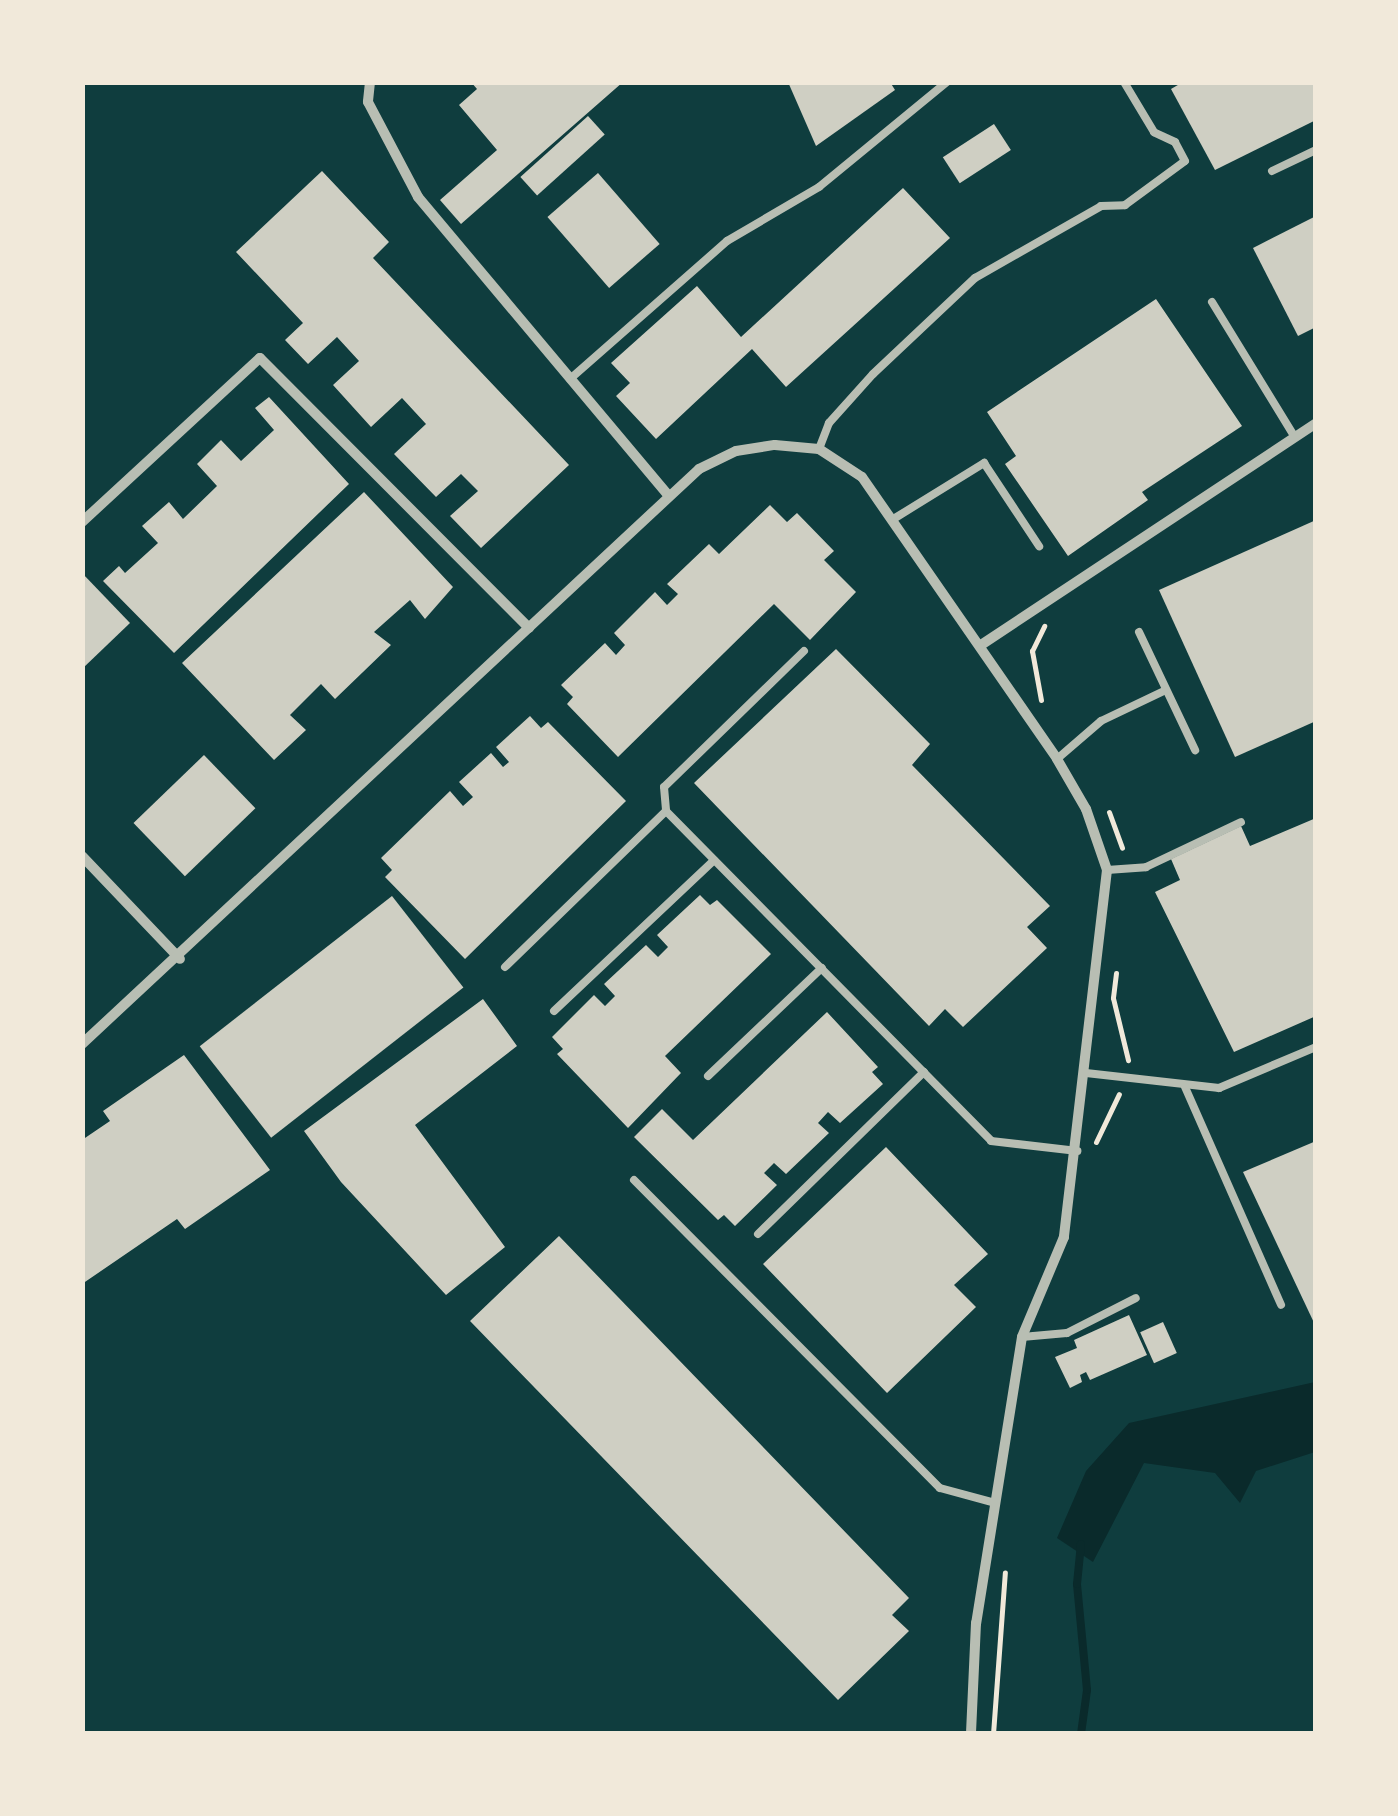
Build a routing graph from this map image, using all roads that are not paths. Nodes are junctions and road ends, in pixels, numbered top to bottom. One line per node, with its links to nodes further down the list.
1 (370, 82): 7 (street)
2 (947, 82): 7 (lane)
3 (1124, 82): 10 (lane)
4 (1316, 150): 5 (lane)
5 (1272, 171)
6 (1212, 302): 9 (lane)
7 (570, 379): 11 (street)
8 (1316, 423): 9 (street)
9 (1294, 436): 17 (street)
10 (818, 449): 11 (street); 12 (street)
11 (668, 496): 15 (street)
12 (895, 518): 14 (lane); 17 (street)
13 (82, 522): 15 (street)
14 (1040, 546)
15 (530, 628): 27 (street)
16 (1138, 632): 19 (lane)
17 (980, 645): 21 (street)
18 (804, 651): 22 (lane)
19 (1166, 690): 20 (lane); 21 (lane)
20 (1194, 750)
21 (1056, 759): 26 (street)
22 (666, 811): 25 (lane); 28 (lane)
23 (1241, 822): 26 (lane)
24 (82, 856): 27 (street)
25 (714, 860): 29 (lane); 30 (lane)
26 (1107, 870): 34 (street)
27 (180, 959): 31 (street)
28 (505, 968)
29 (822, 968): 33 (lane); 35 (lane)
30 (554, 1011)
31 (82, 1044)
32 (1316, 1046): 36 (lane)
33 (924, 1072): 37 (lane); 39 (lane)
34 (1086, 1073): 36 (lane); 37 (street)
35 (708, 1076)
36 (1185, 1087): 41 (lane)
37 (1077, 1151): 42 (street)
38 (634, 1180): 43 (lane)
39 (758, 1234)
40 (1136, 1298): 42 (lane)
41 (1281, 1305)
42 (1022, 1337): 43 (street)
43 (992, 1502): 44 (street)
44 (971, 1734)

